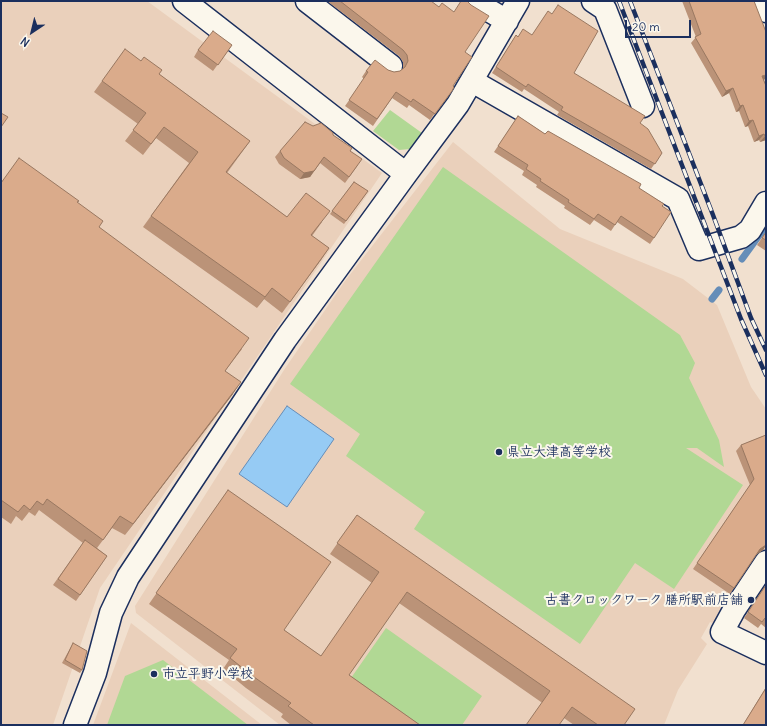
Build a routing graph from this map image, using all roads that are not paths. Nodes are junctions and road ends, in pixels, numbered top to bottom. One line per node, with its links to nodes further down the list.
1 (184, 1): 12 (street)
2 (307, 1): 9 (street)
3 (473, 1): 8 (street)
4 (518, 1): 8 (street)
5 (593, 1): 11 (street)
6 (762, 1): 7 (street)
7 (766, 11)
8 (507, 21): 10 (street)
9 (391, 66)
10 (472, 81): 12 (street); 13 (street)
11 (642, 106)
12 (406, 174): 16 (street)
13 (766, 203)
14 (766, 562): 15 (street)
15 (766, 653)
16 (75, 725)

